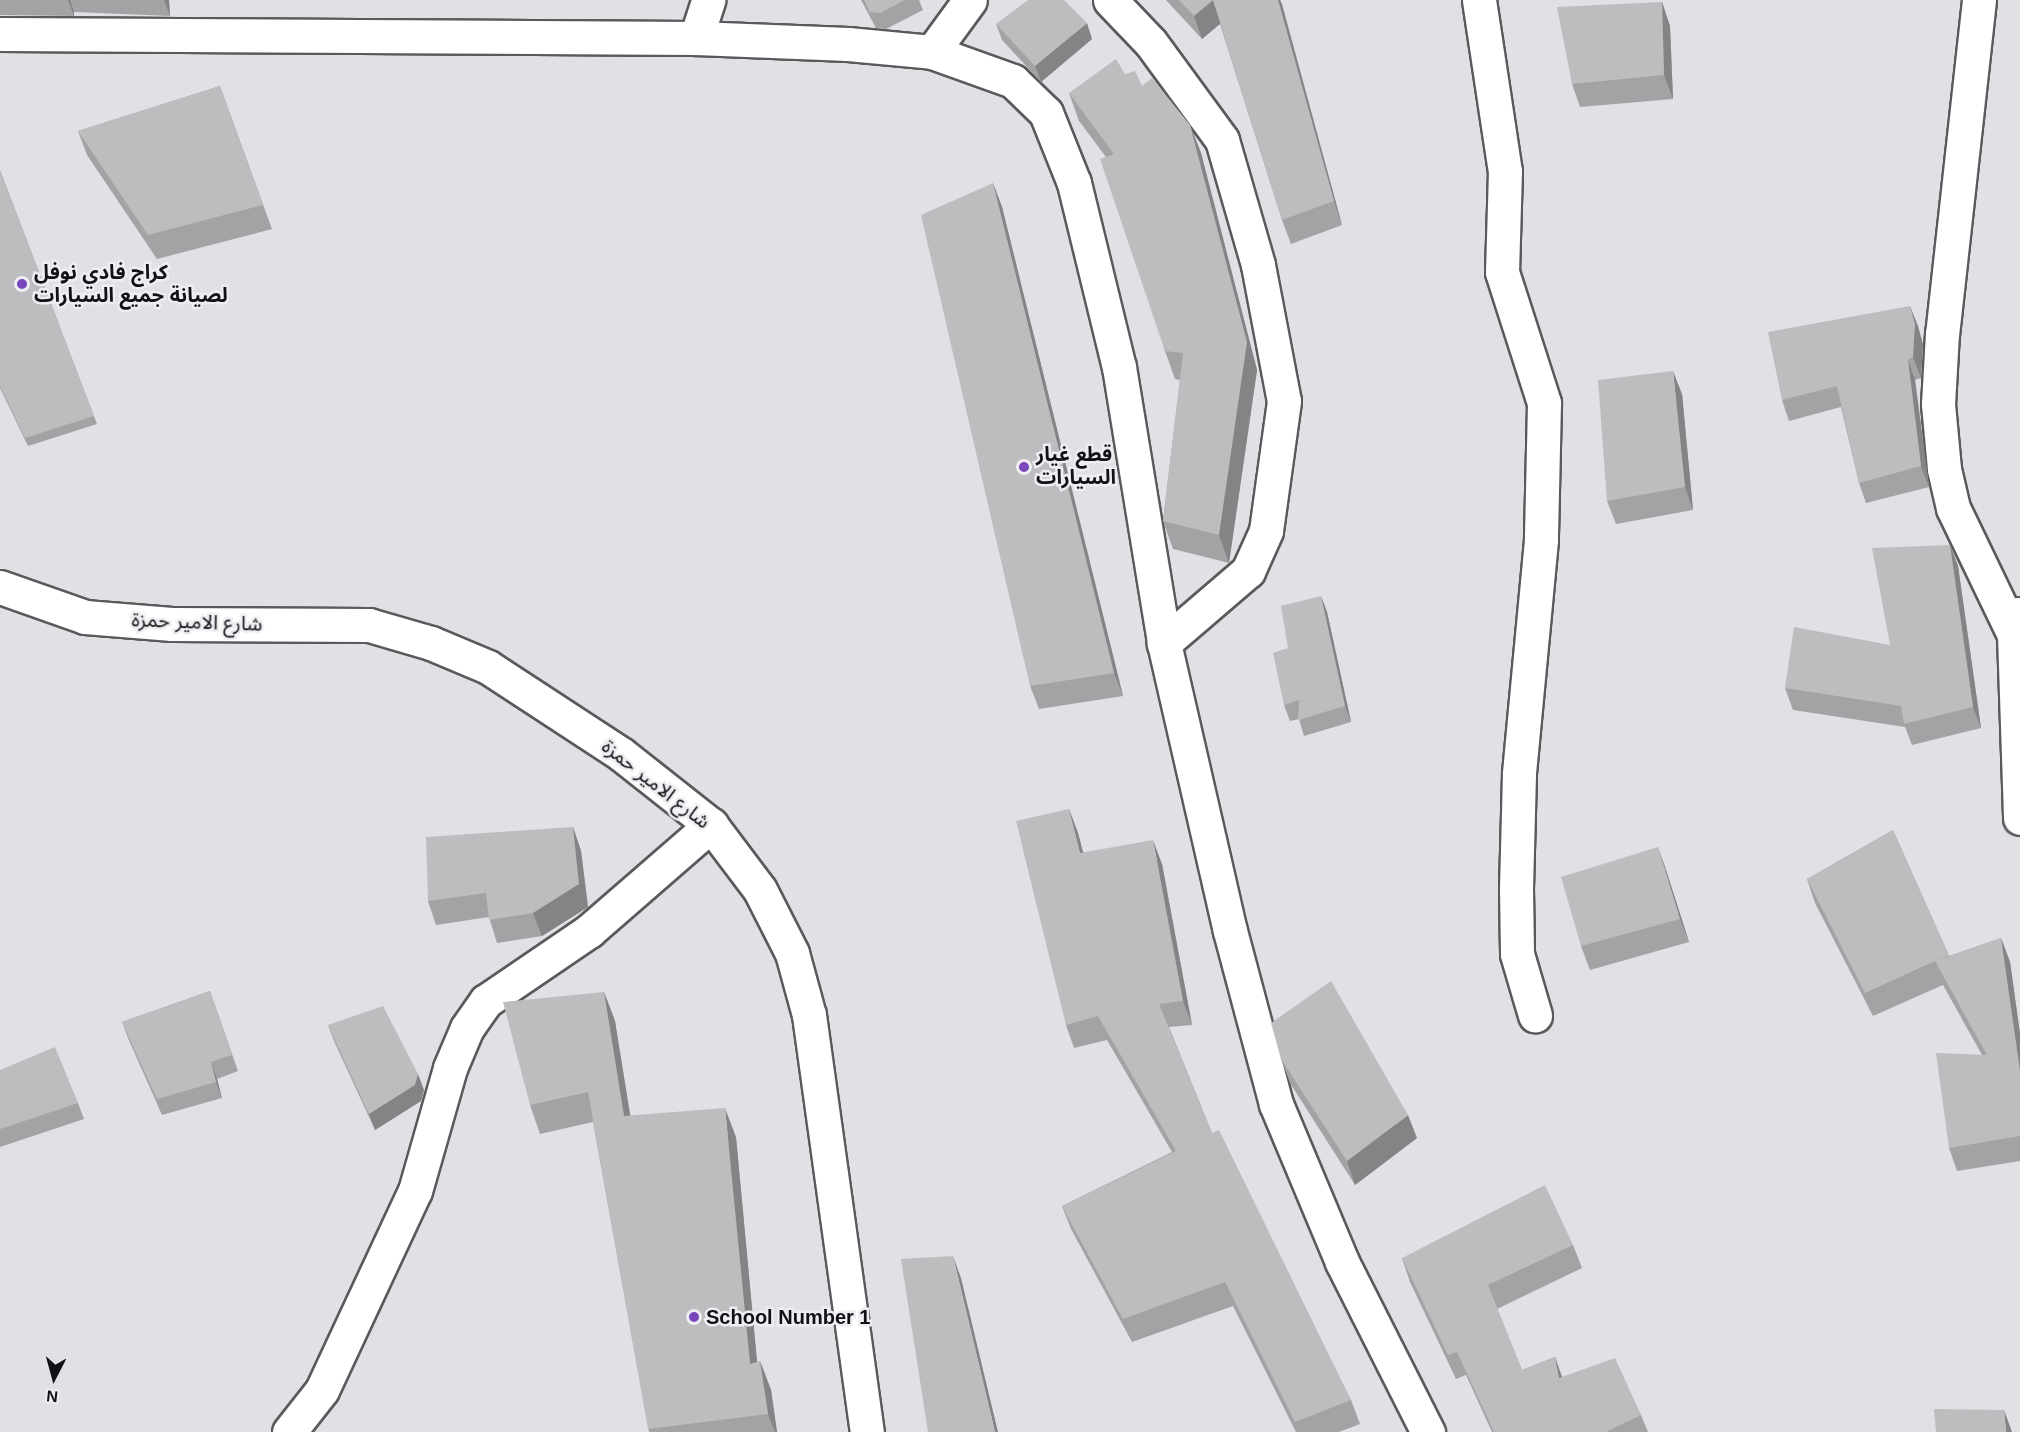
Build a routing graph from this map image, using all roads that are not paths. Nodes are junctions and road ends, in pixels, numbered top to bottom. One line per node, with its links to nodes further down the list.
1 (708, 0): 7 (street)
2 (970, 0): 8 (street)
3 (1110, 0): 11 (street)
4 (1479, 0): 14 (street)
5 (1979, 0): 10 (street)
6 (0, 34): 7 (street)
7 (696, 38): 8 (street)
8 (932, 52): 11 (street)
9 (0, 587): 13 (street, شارع الامير حمزة)
10 (2017, 619): 12 (street)
11 (1164, 643): 17 (street)
12 (2020, 818)
13 (711, 825): 15 (street); 16 (street, شارع الامير حمزة)
14 (1535, 1015)
15 (289, 1432)
16 (867, 1432)
17 (1428, 1432)

